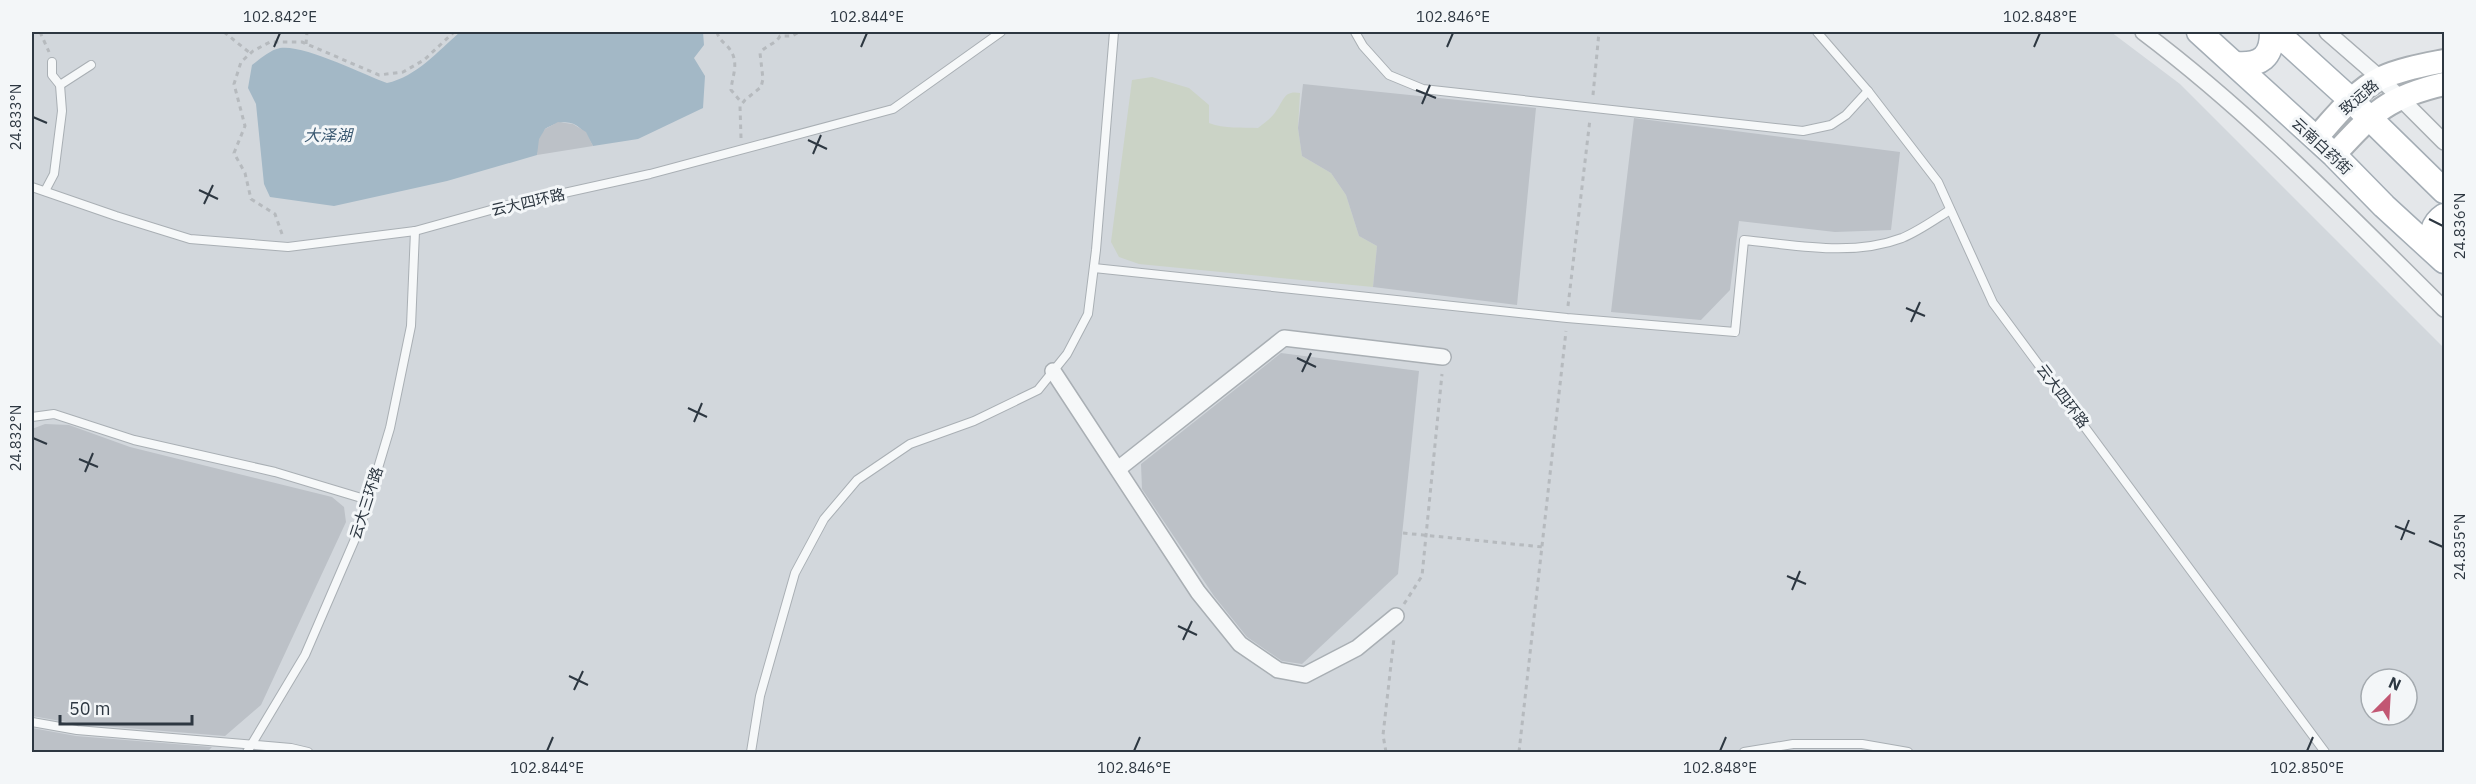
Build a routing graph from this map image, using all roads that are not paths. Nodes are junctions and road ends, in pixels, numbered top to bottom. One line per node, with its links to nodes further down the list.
1 (1001, 32): 28 (lane, 云大四环路)
2 (1114, 32): 30 (lane)
3 (1355, 32): 16 (lane)
4 (1817, 32): 16 (lane, 云大四环路)
5 (2143, 32): 31 (street)
6 (2199, 32): 11 (main road, 云南白药街)
7 (2274, 32): 11 (main road); 18 (main road)
8 (2327, 32): 13 (street)
9 (2445, 61): 13 (main road, 致远路)
10 (52, 62): 15 (lane)
11 (2235, 64): 20 (main road, 云南白药街)
12 (91, 66): 15 (lane)
13 (2381, 79): 17 (street); 18 (main road, 致远路)
14 (2445, 84): 17 (main road, 致远路)
15 (60, 85): 24 (lane)
16 (1868, 91): 26 (lane, 云大四环路)
17 (2400, 97): 19 (main road, 致远路); 21 (street)
18 (2351, 100): 19 (main road); 20 (main road, 致远路)
19 (2369, 117): 22 (main road, 致远路); 25 (main road)
20 (2316, 138): 22 (main road, 云南白药街)
21 (2445, 142)
22 (2334, 155): 29 (main road, 云南白药街)
23 (32, 186): 24 (lane, 云大四环路)
24 (45, 191): 28 (lane, 云大四环路)
25 (2445, 191)
26 (1950, 210): 30 (lane); 44 (lane, 云大四环路)
27 (2445, 216): 29 (main road)
28 (415, 231): 36 (lane, 云大三环路)
29 (2438, 255)
30 (1094, 268): 33 (lane)
31 (2445, 309)
32 (1443, 357): 35 (street)
33 (1053, 370): 35 (street); 41 (lane)
34 (32, 417): 36 (lane)
35 (1118, 469): 37 (street)
36 (368, 500): 39 (lane, 云大三环路)
37 (1396, 616)
38 (32, 722): 39 (lane)
39 (249, 750): 40 (lane)
40 (308, 753)
41 (751, 753)
42 (1744, 753): 43 (lane)
43 (1908, 753)
44 (2325, 753)

